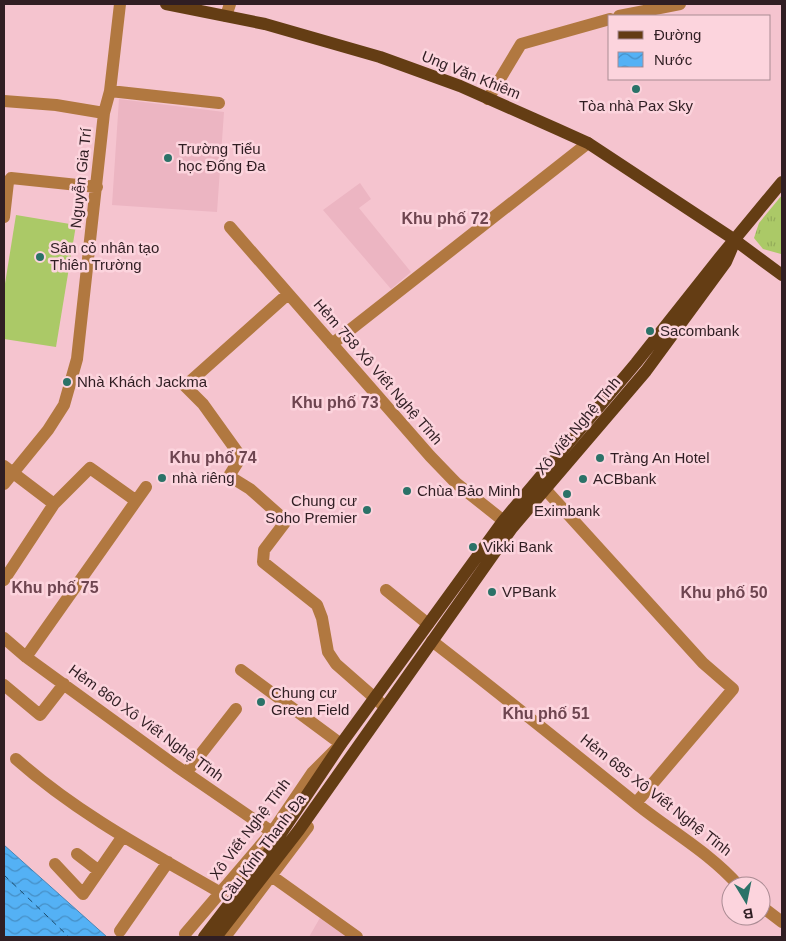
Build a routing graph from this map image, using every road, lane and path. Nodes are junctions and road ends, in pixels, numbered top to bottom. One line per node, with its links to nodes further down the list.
1 (120, 4): 7 (street, Nguyễn Gia Trí)
2 (166, 4): 4 (main road, Ung Văn Khiêm)
3 (680, 4): 5 (street)
4 (228, 10): 8 (main road, Ung Văn Khiêm)
5 (624, 15)
6 (608, 20): 8 (street)
7 (110, 92): 10 (street); 11 (street, Nguyễn Gia Trí)
8 (488, 99): 12 (main road, Ung Văn Khiêm)
9 (4, 101): 11 (street)
10 (219, 103)
11 (104, 113): 14 (street, Nguyễn Gia Trí)
12 (588, 143): 17 (main road, Ung Văn Khiêm); 20 (street)
13 (782, 182): 17 (main road, Xô Viết Nghệ Tĩnh)
14 (97, 187): 15 (street); 22 (street, Nguyễn Gia Trí)
15 (4, 217)
16 (230, 227): 19 (street, Hẻm 758 Xô Viết Nghệ Tĩnh)
17 (735, 240): 18 (main road, Ung Văn Khiêm); 21 (main road, Xô Viết Nghệ Tĩnh)
18 (782, 275)
19 (288, 294): 20 (street, Hẻm 758 Xô Viết Nghệ Tĩnh); 38 (street)
20 (332, 344): 28 (street, Hẻm 758 Xô Viết Nghệ Tĩnh)
21 (641, 367): 25 (main road, Xô Viết Nghệ Tĩnh); 28 (main road, Xô Viết Nghệ Tĩnh)
22 (8, 469): 23 (street, Nguyễn Gia Trí); 27 (street)
23 (4, 484)
24 (146, 488): 26 (street)
25 (545, 490): 28 (main road, Xô Viết Nghệ Tĩnh); 47 (street)
26 (135, 500): 27 (street); 34 (street)
27 (54, 504): 29 (street)
28 (507, 524): 31 (main road, Xô Viết Nghệ Tĩnh); 33 (main road, Xô Viết Nghệ Tĩnh)
29 (4, 580)
30 (386, 590): 31 (street)
31 (428, 624): 38 (main road, Xô Viết Nghệ Tĩnh)
32 (4, 638): 34 (street, Hẻm 860 Xô Viết Nghệ Tĩnh)
33 (432, 641): 39 (main road, Xô Viết Nghệ Tĩnh); 47 (street, Hẻm 685 Xô Viết Nghệ Tĩnh)
34 (26, 657): 36 (street, Hẻm 860 Xô Viết Nghệ Tĩnh)
35 (242, 670): 41 (street)
36 (64, 684): 37 (street, Hẻm 860 Xô Viết Nghệ Tĩnh); 44 (street, Hẻm 860 Xô Viết Nghệ Tĩnh)
37 (4, 685)
38 (374, 699): 39 (street); 41 (main road, Xô Viết Nghệ Tĩnh)
39 (385, 707): 42 (main road, Xô Viết Nghệ Tĩnh)
40 (236, 709): 44 (street)
41 (341, 744): 45 (main road, Xô Viết Nghệ Tĩnh); 48 (street, Xô Viết Nghệ Tĩnh)
42 (353, 752): 46 (main road, Xô Viết Nghệ Tĩnh); 55 (street, Xô Viết Nghệ Tĩnh)
43 (16, 759): 49 (street)
44 (186, 773): 48 (street, Hẻm 860 Xô Viết Nghệ Tĩnh)
45 (322, 776): 61 (main road, Cầu Kinh Thanh Đa)
46 (335, 777): 62 (main road, Cầu Kinh Thanh Đa)
47 (636, 803): 54 (street, Hẻm 685 Xô Viết Nghệ Tĩnh)
48 (272, 832): 56 (street, Xô Viết Nghệ Tĩnh)
49 (123, 836): 51 (street); 53 (street)
50 (77, 854): 53 (street)
51 (168, 862): 56 (street); 59 (street)
52 (55, 864): 53 (street)
53 (99, 871)
54 (730, 876)
55 (273, 877): 63 (street, Xô Viết Nghệ Tĩnh); 64 (street)
56 (221, 893): 60 (street, Xô Viết Nghệ Tĩnh)
57 (771, 914): 58 (street)
58 (782, 922)
59 (120, 931)
60 (185, 934)
61 (204, 937)
62 (216, 937)
63 (226, 937)
64 (358, 937)

